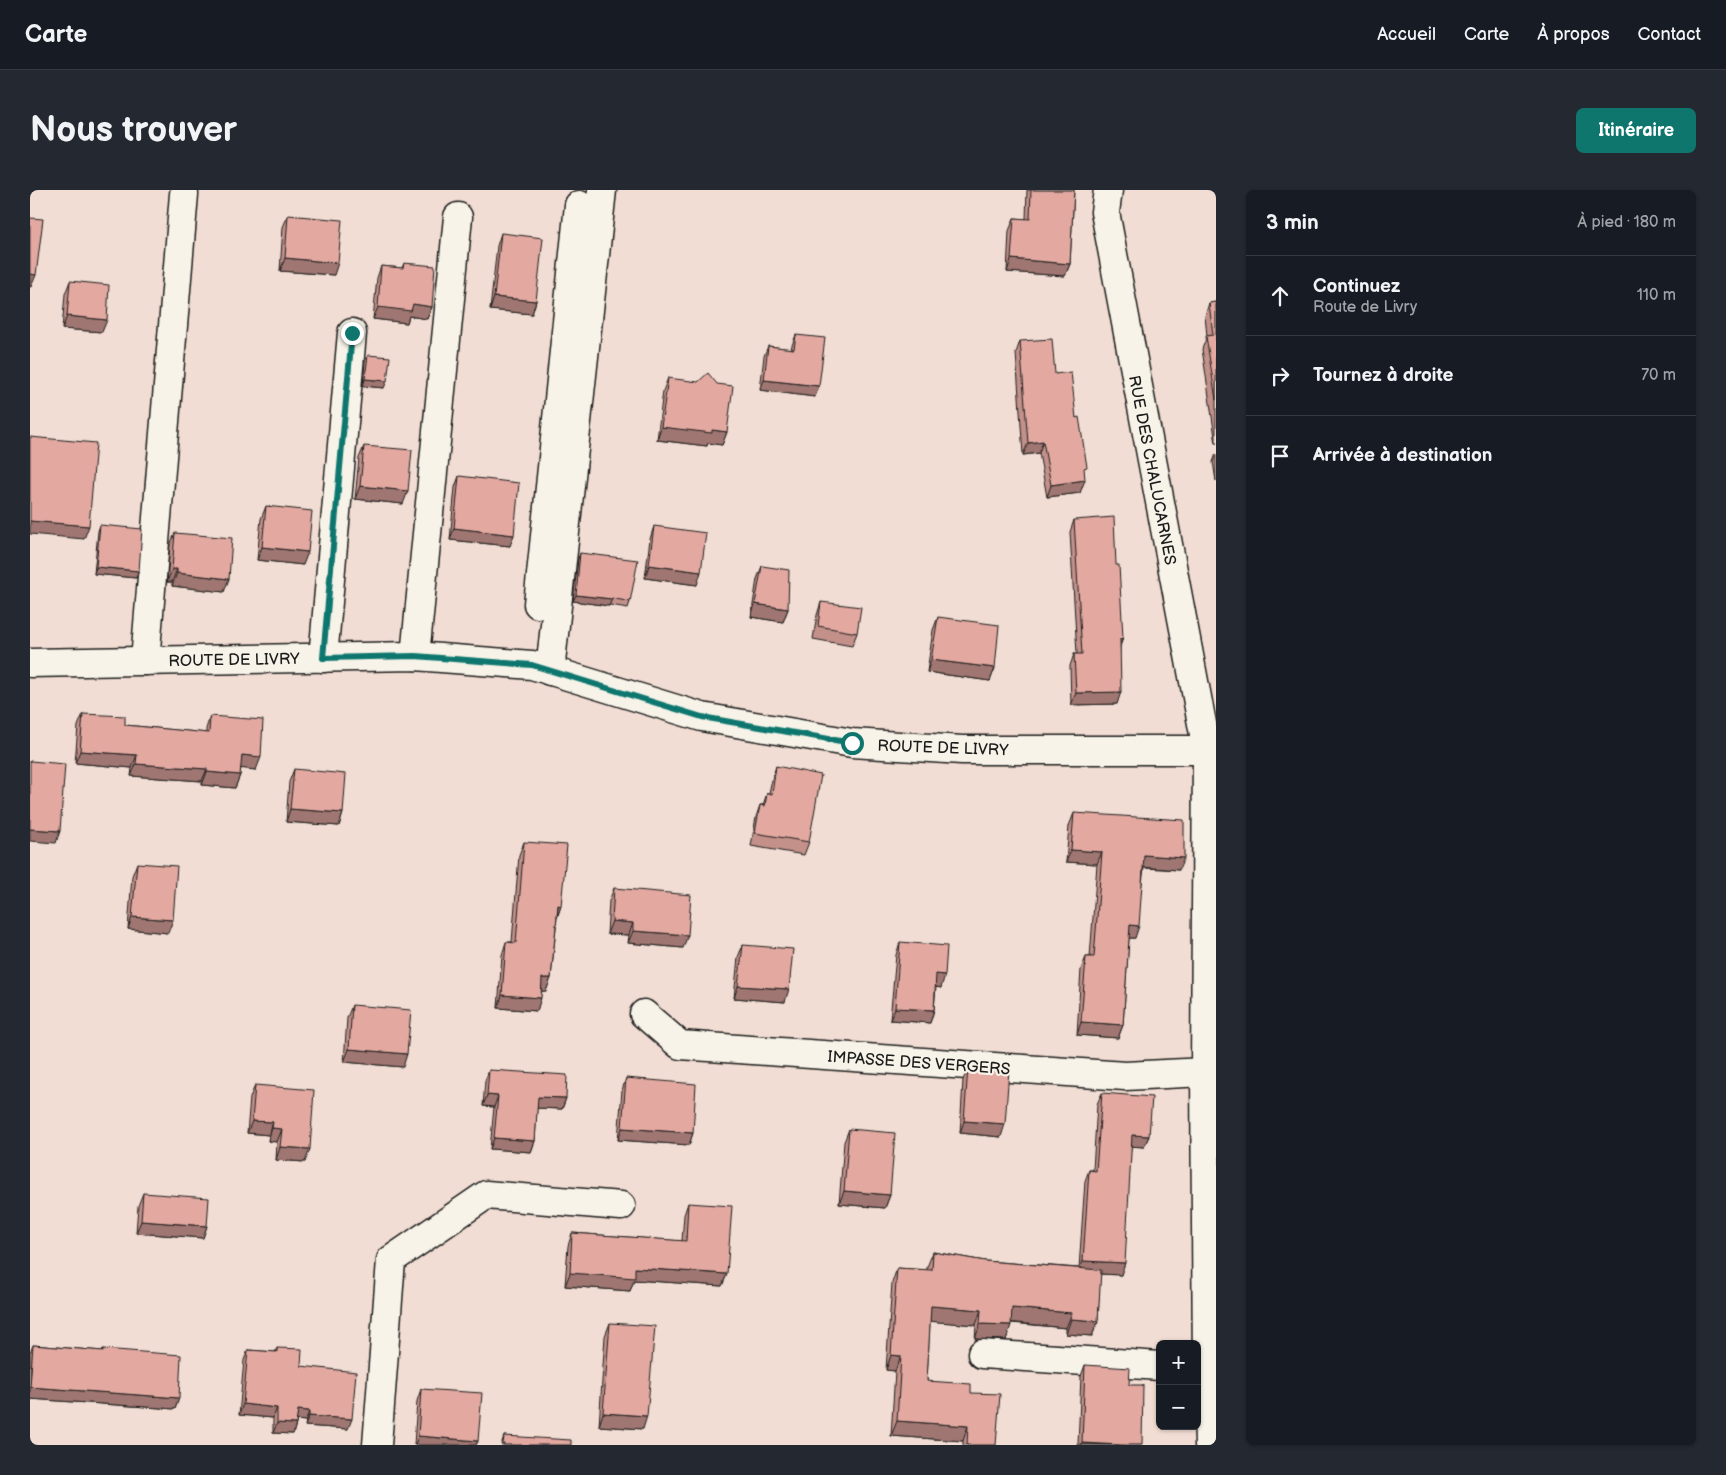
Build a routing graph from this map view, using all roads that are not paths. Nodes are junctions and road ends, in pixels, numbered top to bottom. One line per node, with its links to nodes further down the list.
1 (602, 190): 11 (street)
2 (1108, 190): 12 (street, RUE DES CHALUCARNES)
3 (184, 194): 9 (street)
4 (579, 204): 11 (street)
5 (458, 217): 7 (street)
6 (352, 333): 8 (street)
7 (415, 656): 8 (street, ROUTE DE LIVRY); 11 (street, ROUTE DE LIVRY)
8 (323, 658): 9 (street, ROUTE DE LIVRY)
9 (145, 661): 10 (street, ROUTE DE LIVRY)
10 (30, 663)
11 (541, 668): 12 (street, ROUTE DE LIVRY)
12 (1211, 748): 14 (street, RUE DES CHALUCARNES)
13 (644, 1014): 14 (street, IMPASSE DES VERGERS)
14 (1205, 1072): 18 (street, RUE DES CHALUCARNES)
15 (621, 1206): 19 (street)
16 (982, 1354): 17 (street)
17 (1156, 1366)
18 (1207, 1380): 20 (street, RUE DES CHALUCARNES)
19 (377, 1445)
20 (1209, 1445)

